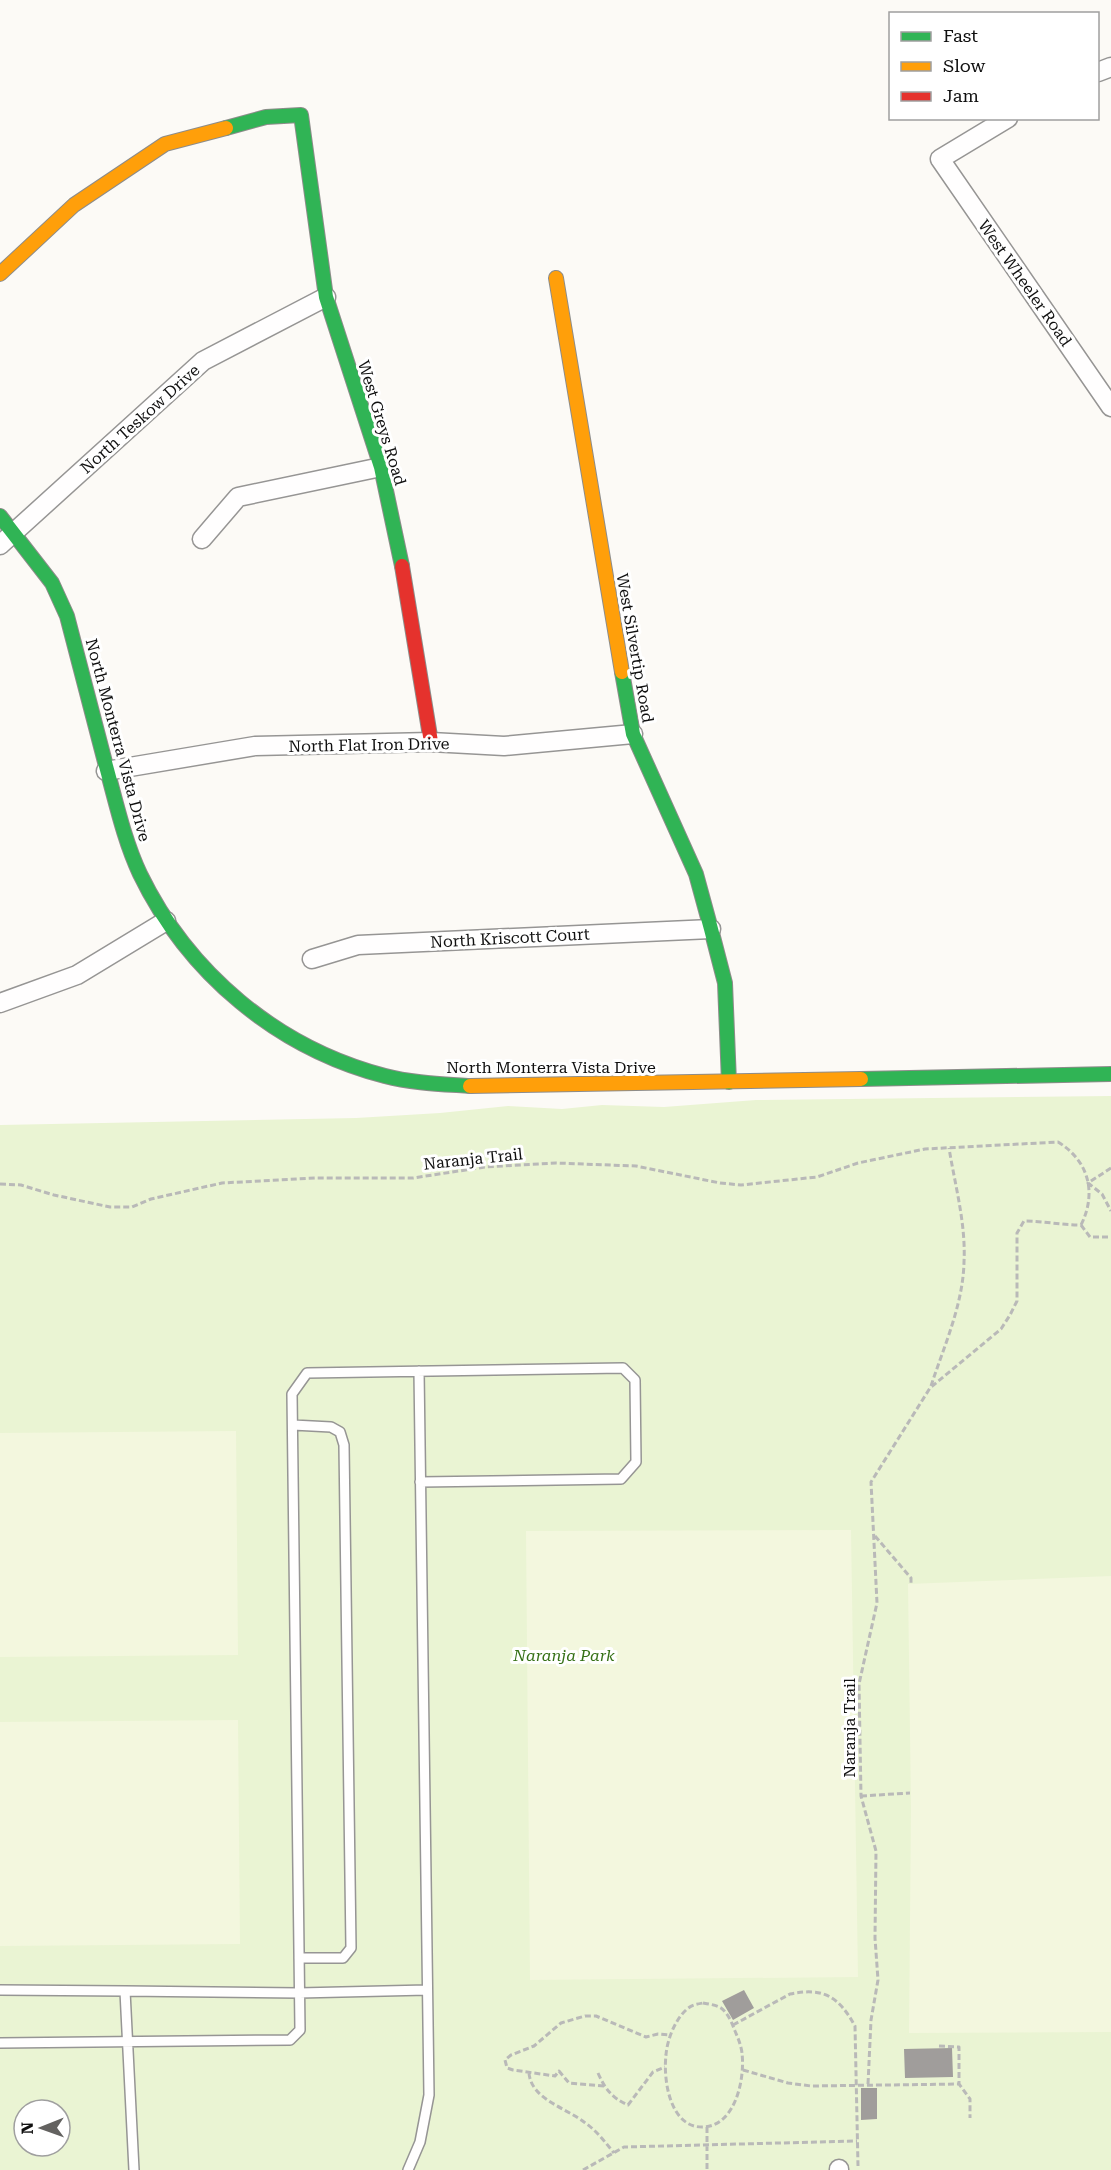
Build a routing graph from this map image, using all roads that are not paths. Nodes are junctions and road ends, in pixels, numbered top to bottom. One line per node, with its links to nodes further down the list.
1 (1005, 120): 5 (street, West Wheeler Road)
2 (0, 274): 4 (street, West Greys Road)
3 (556, 278): 11 (street, West Silvertip Road)
4 (326, 297): 6 (street, West Greys Road); 8 (street, North Teskow Drive)
5 (1111, 407)
6 (381, 467): 9 (street); 12 (street, West Greys Road)
7 (0, 516): 8 (street, North Monterra Vista Drive)
8 (14, 532): 10 (street, North Teskow Drive); 13 (street, North Monterra Vista Drive)
9 (202, 539)
10 (0, 545)
11 (633, 734): 12 (street, North Flat Iron Drive); 15 (street, West Silvertip Road)
12 (430, 742): 13 (street, North Flat Iron Drive)
13 (106, 771): 14 (street, North Monterra Vista Drive)
14 (166, 921): 17 (street); 19 (street, North Monterra Vista Drive)
15 (711, 929): 16 (street, North Kriscott Court); 19 (street, West Silvertip Road)
16 (312, 960)
17 (0, 1003)
18 (1111, 1074): 19 (street, North Monterra Vista Drive)
19 (729, 1082)
20 (419, 1371): 21 (lane); 22 (lane); 22 (lane)
21 (293, 1425): 23 (lane); 23 (lane)
22 (420, 1482): 26 (lane)
23 (299, 1958): 27 (lane)
24 (0, 1990): 25 (lane)
25 (125, 1990): 27 (lane); 29 (lane)
26 (427, 1990): 27 (lane); 31 (lane)
27 (299, 1993): 29 (lane)
28 (0, 2043): 29 (lane)
29 (128, 2043): 30 (lane)
30 (134, 2170)
31 (408, 2170)

